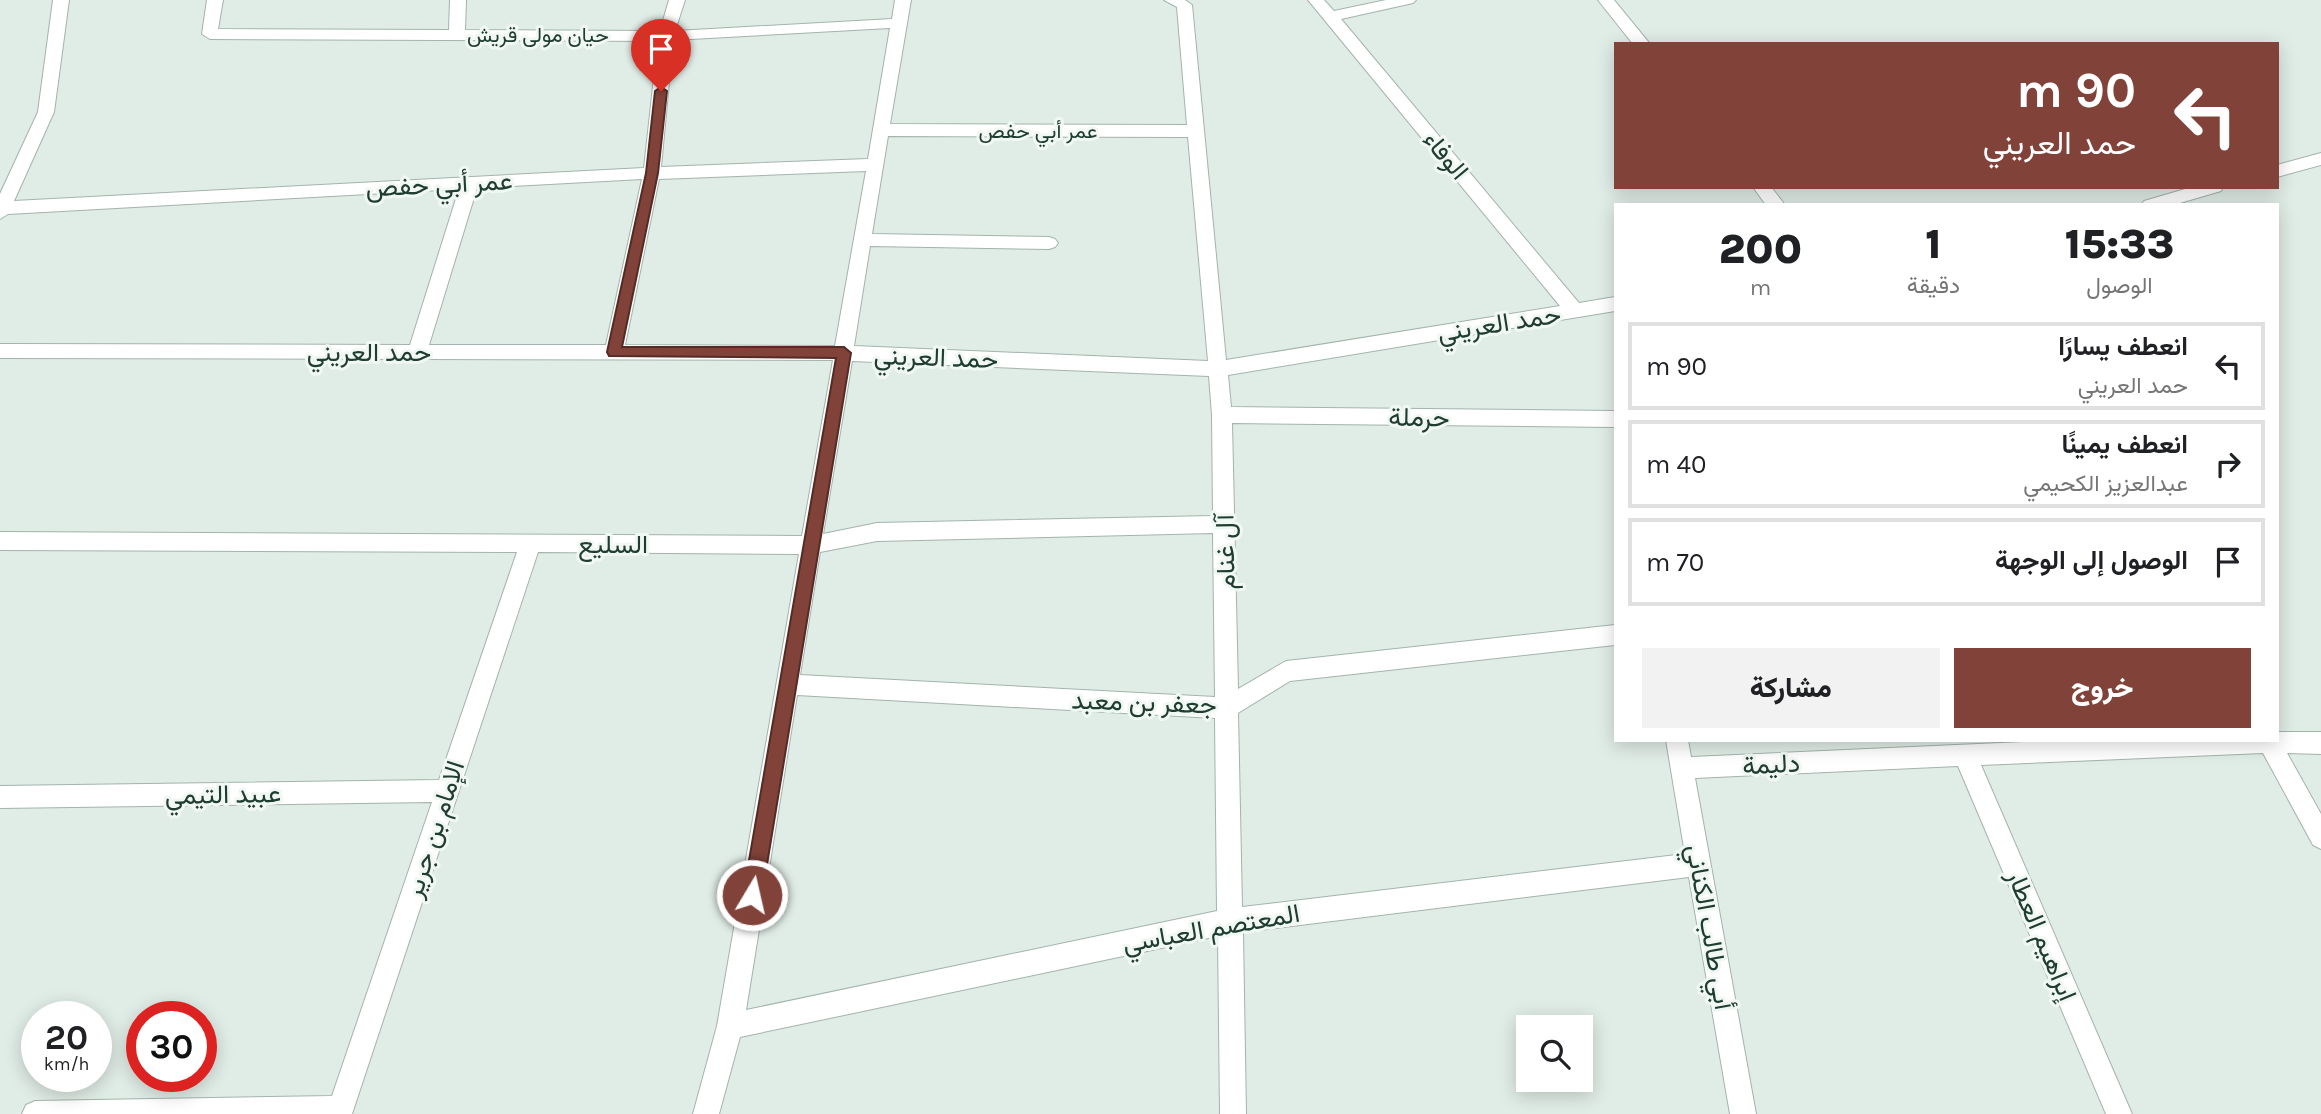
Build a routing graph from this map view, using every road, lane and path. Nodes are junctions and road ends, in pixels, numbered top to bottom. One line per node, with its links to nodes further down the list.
1 (61, 0): 26 (street)
2 (215, 0): 12 (street, حيان مولى قريش)
3 (458, 0): 12 (street)
4 (677, 0): 13 (street)
5 (903, 0): 11 (street)
6 (1172, 0): 16 (street, آل غنام)
7 (1317, 0): 10 (street, الوفاء)
8 (1408, 0): 10 (street)
9 (1606, 0): 14 (street)
10 (1330, 17): 30 (street, الوفاء)
11 (899, 23): 13 (street, حيان مولى قريش); 15 (street)
12 (457, 35): 13 (street, حيان مولى قريش)
13 (666, 36): 20 (street)
14 (1640, 42)
15 (881, 130): 16 (street, عمر أبي حفص); 18 (street)
16 (1195, 131): 35 (street, آل غنام)
17 (2321, 159): 19 (street)
18 (875, 164): 20 (street, عمر أبي حفص); 27 (street)
19 (2279, 170)
20 (652, 173): 21 (street, عمر أبي حفص); 33 (street)
21 (470, 183): 26 (street, عمر أبي حفص); 32 (street)
22 (1763, 189): 24 (street)
23 (2208, 189): 25 (street)
24 (1774, 203)
25 (2157, 203)
26 (1, 211)
27 (862, 240): 28 (street); 34 (street)
28 (1049, 243)
29 (1614, 304): 30 (street, حمد العريني)
30 (1575, 310): 35 (street, حمد العريني)
31 (0, 351): 32 (street, حمد العريني)
32 (417, 352): 33 (street, حمد العريني)
33 (614, 352): 34 (street, حمد العريني)
34 (844, 353): 35 (street, حمد العريني); 41 (street)
35 (1217, 369): 36 (street, آل غنام)
36 (1223, 415): 37 (street, حرملة); 38 (street, آل غنام)
37 (1614, 419)
38 (1224, 524): 41 (street, السليع); 44 (street, آل غنام)
39 (0, 541): 40 (street, السليع)
40 (530, 544): 41 (street, السليع); 52 (street, الإمام بن جرير)
41 (811, 545): 43 (street)
42 (1614, 635): 44 (street, جعفر بن معبد)
43 (788, 684): 44 (street, جعفر بن معبد); 57 (street)
44 (1227, 708): 56 (street, آل غنام)
45 (2279, 741): 49 (street, دليمة)
46 (1677, 742): 51 (street, أبي طالب الكناني)
47 (2246, 742): 50 (street, دليمة)
48 (2269, 742): 54 (street)
49 (2321, 743)
50 (1965, 755): 51 (street, دليمة); 63 (street, إبراهيم العطار)
51 (1682, 768): 55 (street, أبي طالب الكناني)
52 (447, 791): 53 (street, عبيد التيمي); 58 (street, الإمام بن جرير)
53 (0, 797)
54 (2321, 837)
55 (1698, 864): 56 (street, المعتصم العباسي); 62 (street, أبي طالب الكناني)
56 (1230, 921): 57 (street, المعتصم العباسي); 61 (street, آل غنام)
57 (730, 1026): 60 (street)
58 (340, 1111): 59 (street)
59 (35, 1114)
60 (706, 1114)
61 (1233, 1114)
62 (1743, 1114)
63 (2119, 1114)

